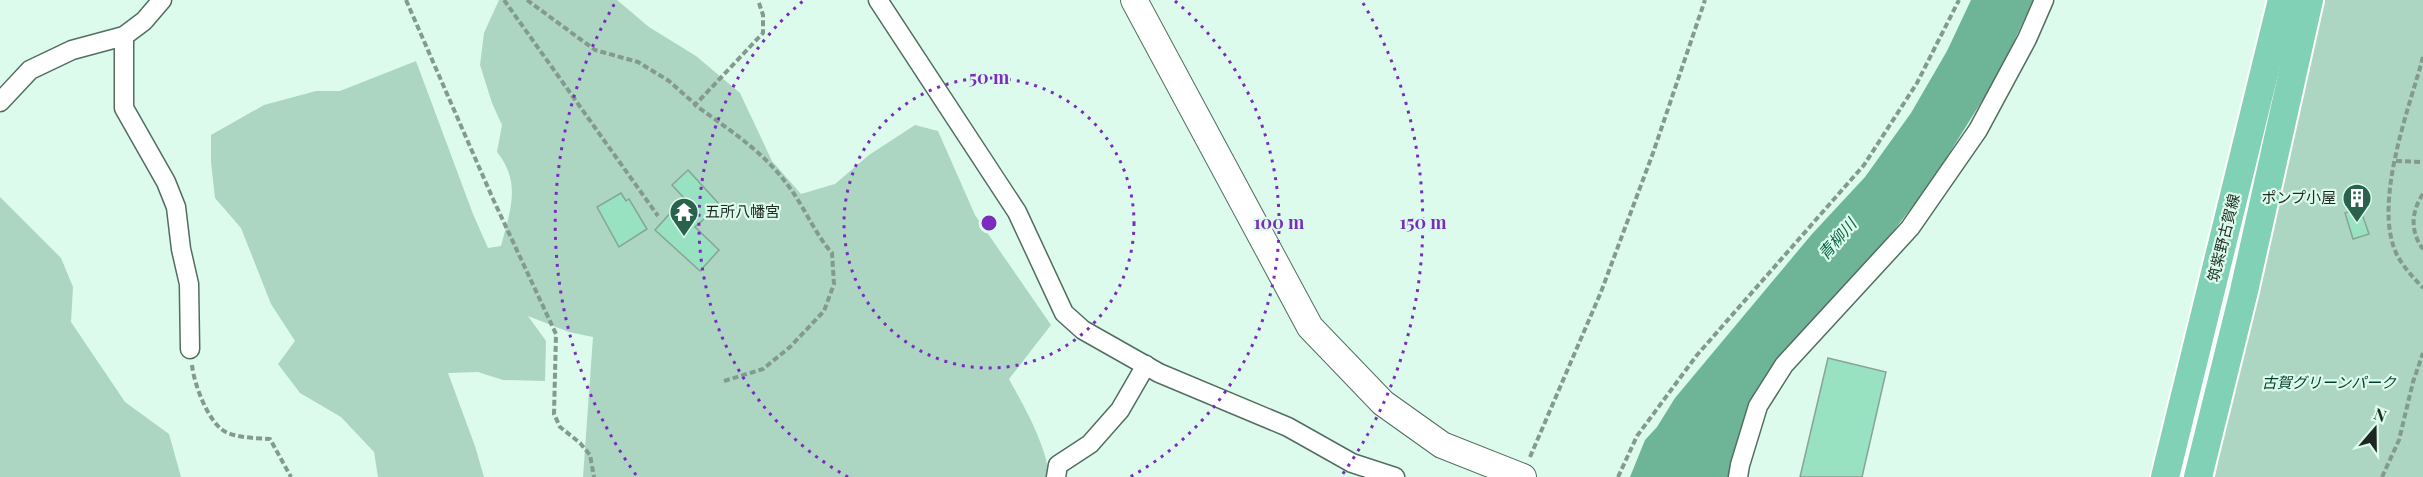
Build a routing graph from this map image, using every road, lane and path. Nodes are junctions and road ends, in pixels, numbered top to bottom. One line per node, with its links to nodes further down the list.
1 (162, 0): 13 (street)
2 (406, 0): 28 (path)
3 (504, 0): 20 (path)
4 (527, 0): 16 (path)
5 (758, 0): 16 (path)
6 (878, 0): 25 (street)
7 (1134, 0): 31 (street)
8 (1705, 0): 31 (path)
9 (1959, 0): 32 (path)
10 (2044, 0): 33 (street)
11 (2282, 0): 34 (main road, 筑紫野古賀線)
12 (2309, 0): 35 (main road, 筑紫野古賀線)
13 (124, 36): 15 (street); 23 (street)
14 (2423, 57): 17 (path)
15 (0, 102)
16 (695, 105): 26 (path)
17 (2396, 161): 18 (path); 22 (path)
18 (2423, 162)
19 (2423, 194): 21 (path)
20 (658, 216)
21 (2423, 249)
22 (2423, 288)
23 (190, 349): 27 (path)
24 (2423, 353): 36 (path)
25 (1146, 365): 29 (street); 30 (street)
26 (724, 381)
27 (291, 477)
28 (594, 477)
29 (1056, 477)
30 (1395, 477)
31 (1522, 477)
32 (1618, 477)
33 (1738, 477)
34 (2165, 477)
35 (2198, 477)
36 (2382, 477)

